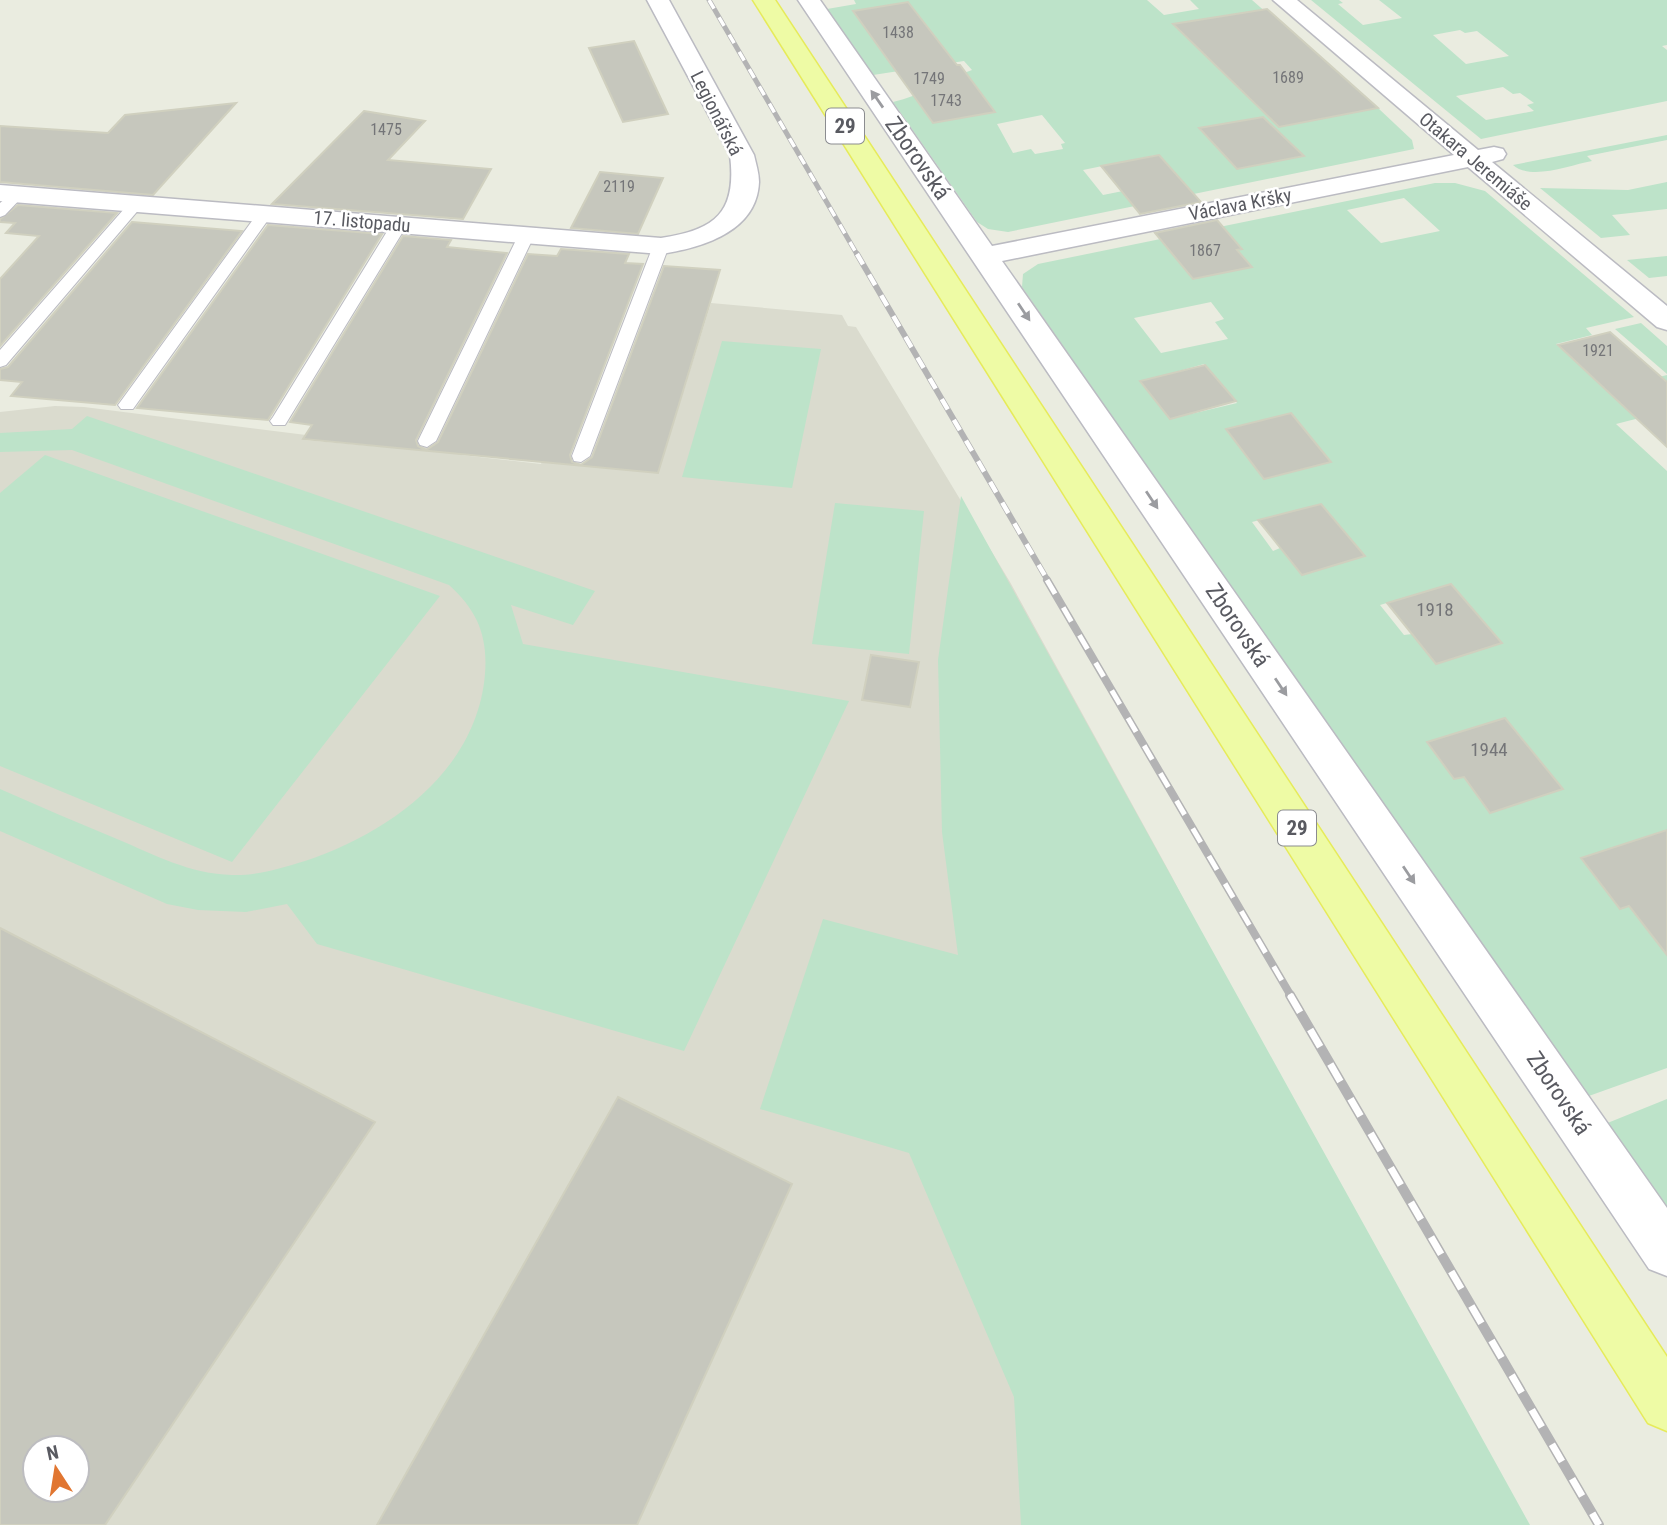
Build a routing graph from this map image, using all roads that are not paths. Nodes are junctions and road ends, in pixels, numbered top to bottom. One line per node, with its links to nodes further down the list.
1 (657, 0): 10 (street, Legionářská)
2 (764, 0): 21 (main road, 29)
3 (808, 0): 13 (street, Zborovská, one-way to 3)
4 (1284, 0): 5 (street, Otakara Jeremiáše)
5 (1483, 156): 13 (street, Václava Kršky); 14 (street, Otakara Jeremiáše)
6 (6, 200): 7 (street, 17. listopadu)
7 (136, 204): 8 (street, 17. listopadu); 15 (lane)
8 (265, 212): 9 (street, 17. listopadu); 16 (lane)
9 (399, 225): 11 (street, 17. listopadu); 17 (lane)
10 (720, 227): 12 (street, 17. listopadu)
11 (527, 234): 12 (street, 17. listopadu); 18 (lane)
12 (661, 246): 19 (lane)
13 (985, 256): 20 (street, Zborovská, one-way to 20)
14 (1667, 321)
15 (0, 361)
16 (127, 405)
17 (279, 421)
18 (427, 441)
19 (581, 456)
20 (1667, 1251)
21 (1667, 1404)

